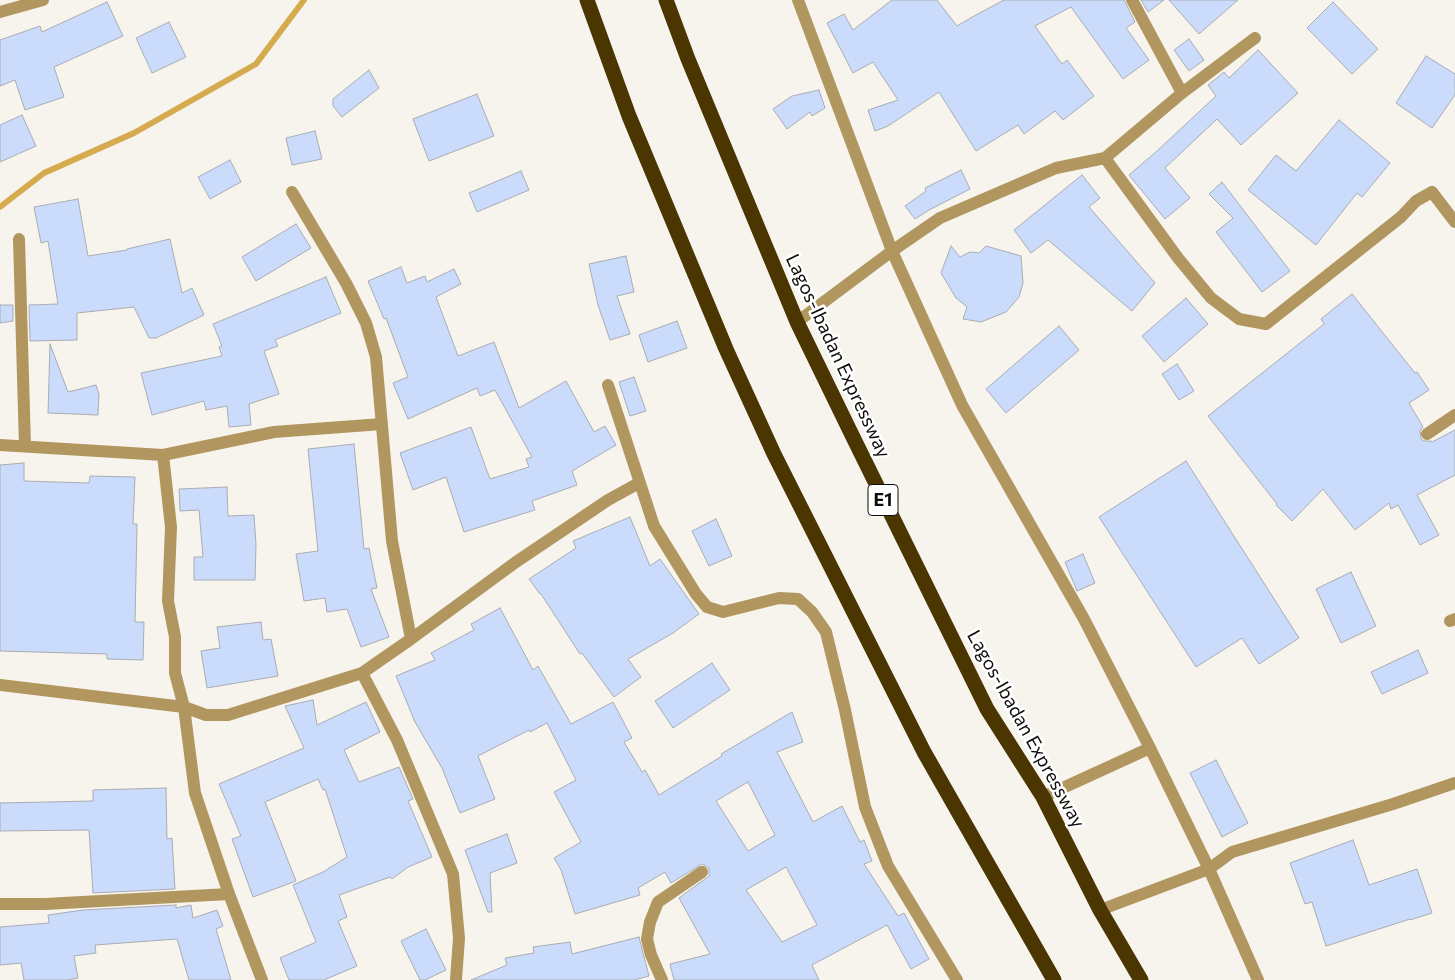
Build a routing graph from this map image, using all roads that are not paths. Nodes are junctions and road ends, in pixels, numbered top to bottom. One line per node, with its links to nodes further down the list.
1 (43, 0): 6 (street)
2 (587, 0): 39 (highway)
3 (666, 0): 14 (highway, Lagos-Ibadan Expressway / E1)
4 (798, 0): 13 (street)
5 (1132, 0): 8 (street)
6 (0, 12)
7 (1255, 38): 8 (street)
8 (1182, 93): 9 (street)
9 (1105, 158): 11 (street); 13 (street)
10 (292, 192): 17 (street)
11 (1455, 222)
12 (19, 240): 20 (street)
13 (892, 251): 14 (street); 27 (street)
14 (797, 322): 29 (highway, Lagos-Ibadan Expressway / E1)
15 (608, 385): 22 (street)
16 (1455, 415): 18 (street)
17 (382, 424): 21 (street); 23 (street)
18 (1427, 434)
19 (0, 445): 20 (street)
20 (25, 446): 21 (street)
21 (163, 455): 26 (street)
22 (640, 483): 23 (street); 38 (street)
23 (411, 639): 24 (street)
24 (362, 673): 26 (street); 36 (street)
25 (0, 686): 26 (street)
26 (184, 707): 32 (street)
27 (1150, 748): 29 (street); 30 (street)
28 (1455, 783): 30 (street)
29 (1043, 797): 34 (highway, Lagos-Ibadan Expressway / E1)
30 (1209, 869): 34 (street); 41 (street)
31 (702, 872): 37 (street)
32 (228, 894): 33 (street); 35 (street)
33 (0, 904)
34 (1100, 910): 40 (highway, Lagos-Ibadan Expressway / E1)
35 (262, 980)
36 (456, 980)
37 (662, 980)
38 (957, 980)
39 (1054, 980)
40 (1141, 980)
41 (1258, 980)

